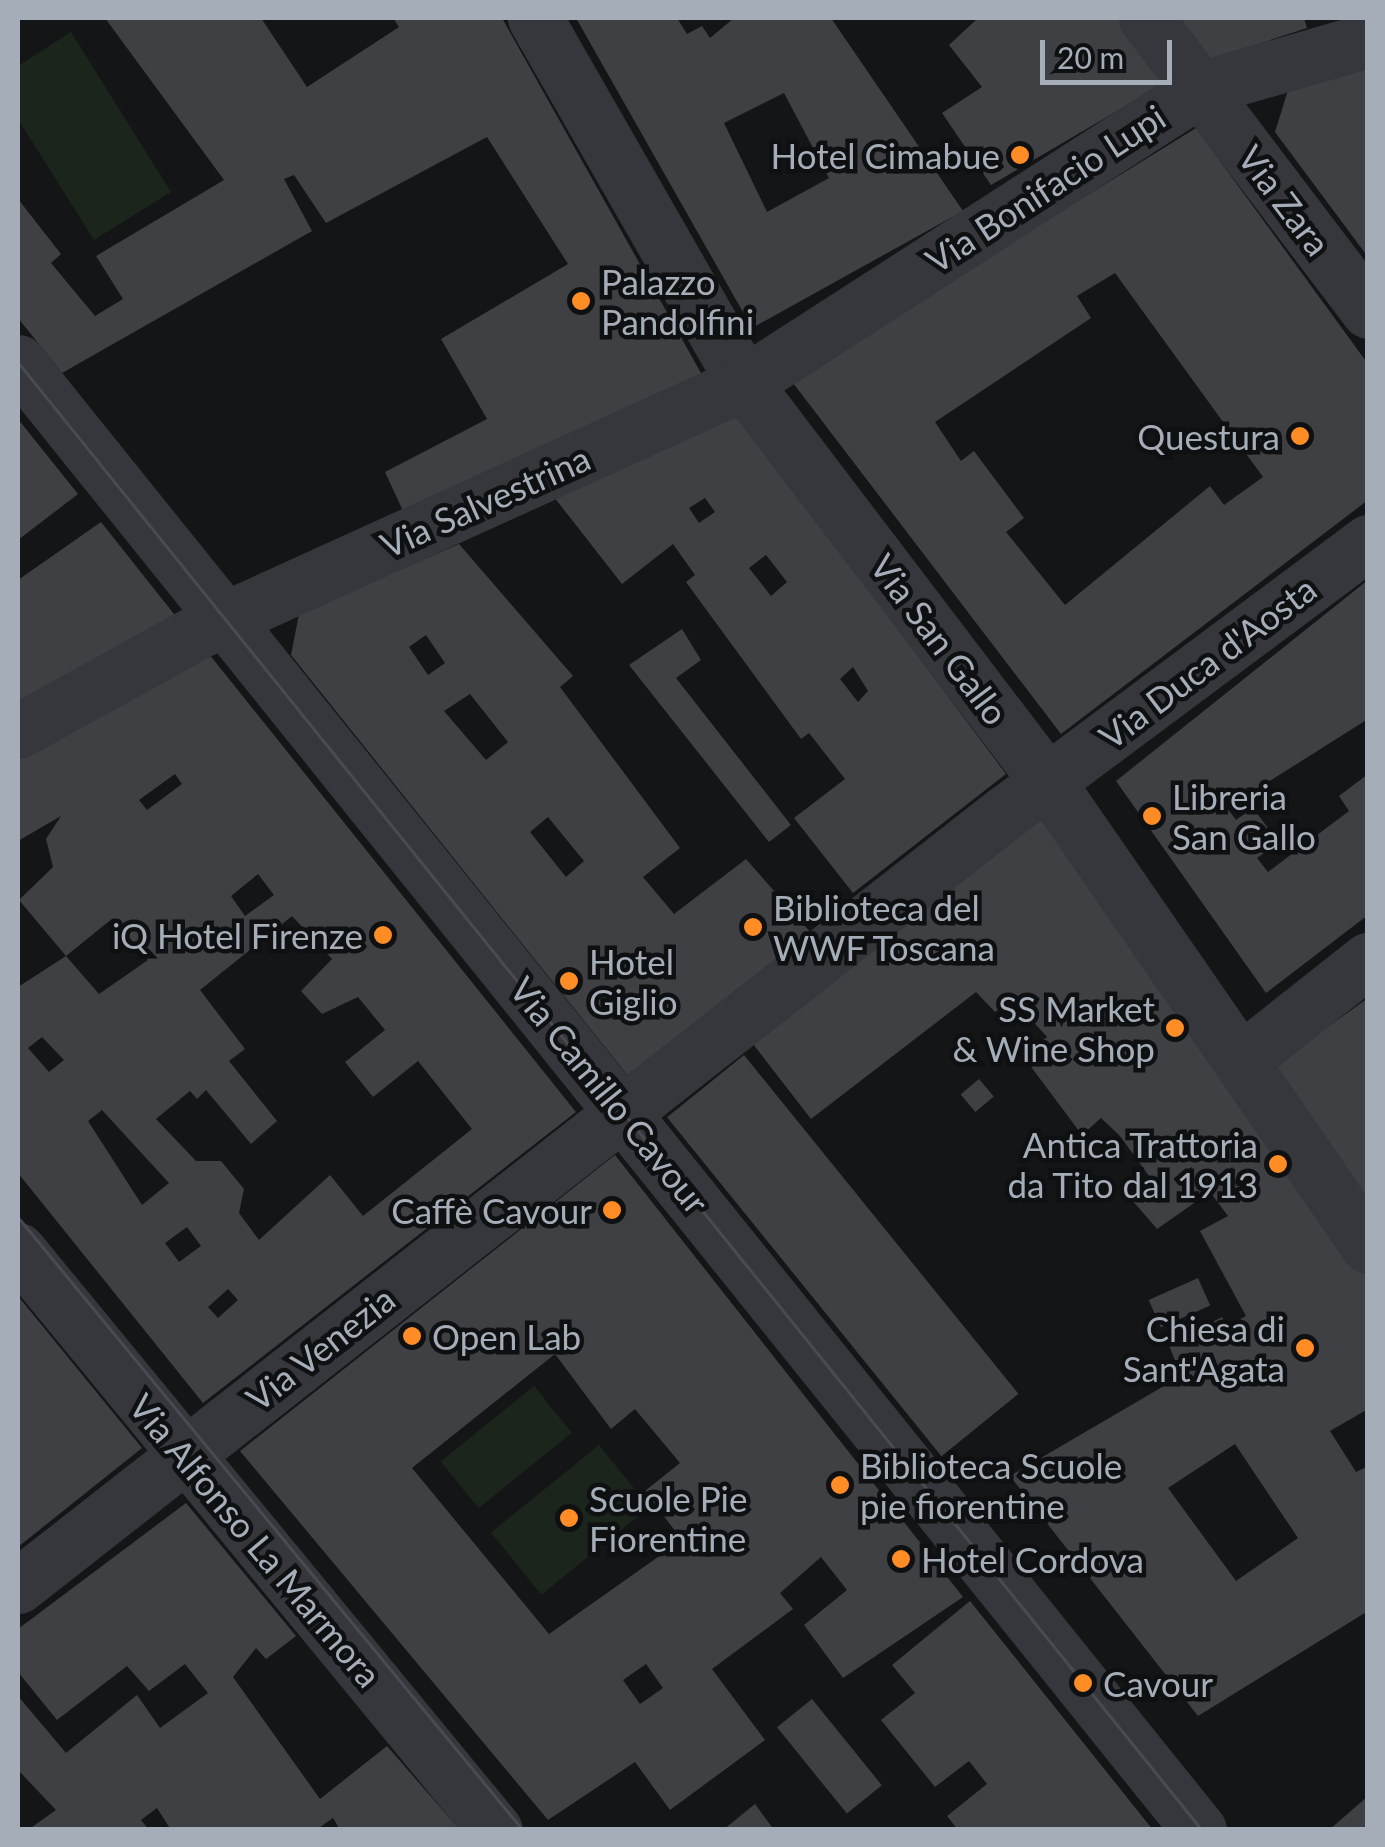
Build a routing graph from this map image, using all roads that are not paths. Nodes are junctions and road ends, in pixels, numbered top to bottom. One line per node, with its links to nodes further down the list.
1 (536, 18): 7 (street, Via San Gallo)
2 (1146, 18): 4 (street, Via Zara)
3 (1368, 40): 4 (street, Via Bonifacio Lupi)
4 (1202, 88): 5 (street, Via Zara); 7 (street, Via Bonifacio Lupi)
5 (1368, 311)
6 (18, 362): 9 (street, Via Camillo Cavour)
7 (744, 383): 9 (street, Via Salvestrina); 11 (street, Via San Gallo)
8 (1368, 542): 11 (street, Via Duca d'Aosta)
9 (226, 618): 10 (street, Via Salvestrina); 14 (street, Via Camillo Cavour)
10 (18, 730)
11 (1047, 781): 13 (street, Via San Gallo); 14 (street, Via Duca d'Aosta)
12 (1368, 960): 13 (street)
13 (1245, 1056): 15 (street, Via San Gallo)
14 (624, 1112): 17 (street, Via Venezia); 20 (street, Via Camillo Cavour)
15 (1368, 1246)
16 (18, 1250): 17 (street, Via Alfonso La Marmora)
17 (186, 1454): 18 (street, Via Venezia); 19 (street, Via Alfonso La Marmora)
18 (18, 1586)
19 (495, 1830)
20 (1199, 1830)

